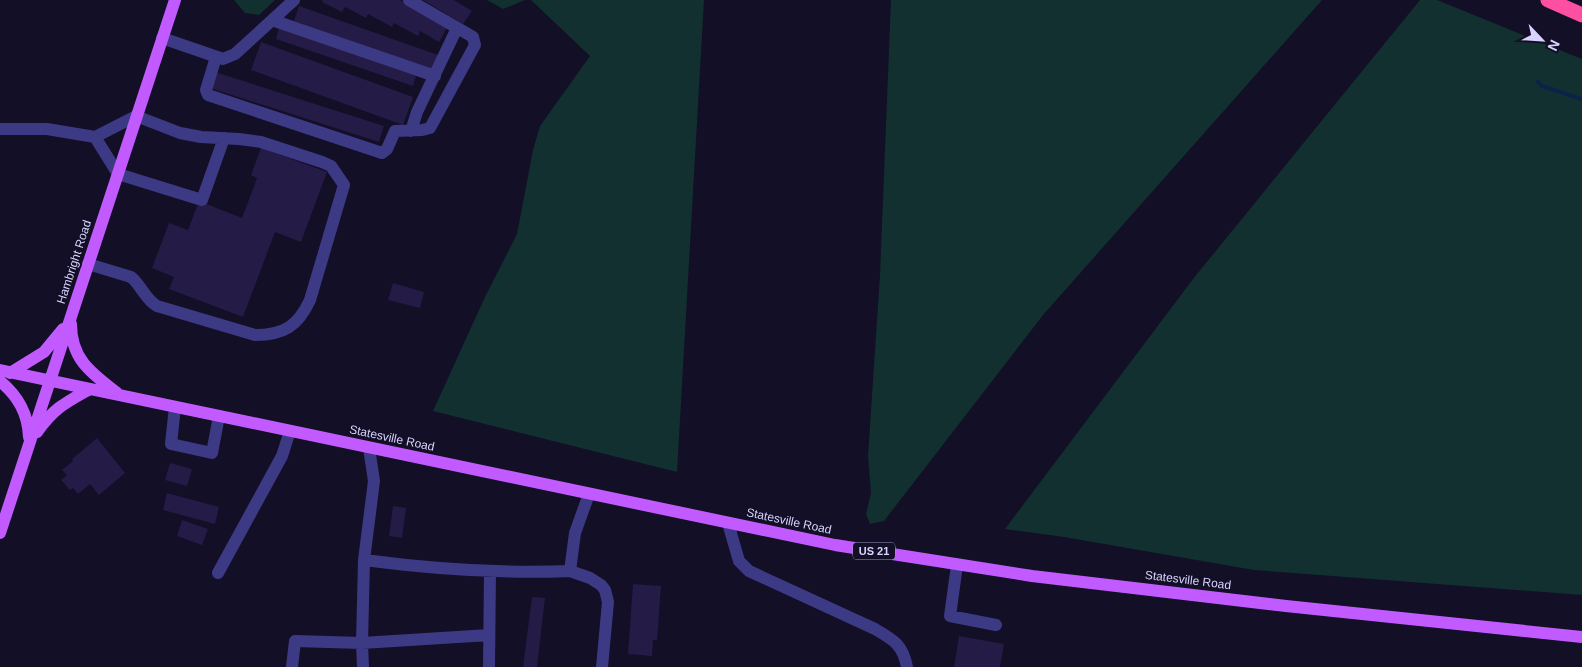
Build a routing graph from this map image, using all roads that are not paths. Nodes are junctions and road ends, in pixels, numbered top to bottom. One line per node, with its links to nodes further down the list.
1 (175, 0): 8 (main road, Hambright Road)
2 (294, 0): 6 (street)
3 (409, 0): 7 (street)
4 (1548, 0): 5 (highway)
5 (1582, 15)
6 (272, 20): 9 (street); 10 (street)
7 (458, 28): 10 (street); 13 (street)
8 (162, 38): 9 (street); 11 (main road, Hambright Road)
9 (216, 56): 13 (street)
10 (435, 76): 13 (street)
11 (136, 116): 14 (street); 15 (street); 16 (main road, Hambright Road)
12 (0, 129): 14 (street)
13 (411, 131)
14 (95, 137): 16 (street)
15 (224, 138): 16 (street); 17 (street)
16 (118, 174): 17 (main road, Hambright Road)
17 (88, 264): 18 (main road, Hambright Road)
18 (71, 316): 19 (main road); 21 (main road, Hambright Road); 23 (main road)
19 (5, 372): 21 (main road, Statesville Road / US 21)
20 (0, 381): 27 (main road)
21 (50, 381): 22 (main road, Statesville Road / US 21); 27 (main road, Hambright Road)
22 (90, 389): 23 (main road, Statesville Road / US 21); 27 (main road)
23 (121, 396): 24 (main road, Statesville Road / US 21)
24 (175, 407): 25 (main road, Statesville Road / US 21); 25 (street)
25 (219, 416): 26 (main road, Statesville Road / US 21)
26 (290, 431): 28 (main road, Statesville Road / US 21); 36 (street)
27 (29, 445): 31 (main road, Hambright Road)
28 (369, 448): 29 (main road, Statesville Road / US 21); 32 (street)
29 (589, 494): 30 (main road, Statesville Road / US 21); 35 (street)
30 (728, 523): 33 (main road, Statesville Road / US 21); 45 (street)
31 (0, 533)
32 (364, 560): 34 (street); 40 (street)
33 (957, 565): 37 (street); 39 (main road, Statesville Road / US 21)
34 (490, 571): 35 (street); 38 (street)
35 (570, 571): 44 (street)
36 (218, 573)
37 (996, 625)
38 (489, 636): 40 (street); 43 (street)
39 (1582, 637)
40 (362, 643): 41 (street); 42 (street)
41 (292, 667)
42 (363, 667)
43 (489, 667)
44 (602, 667)
45 (908, 667)

